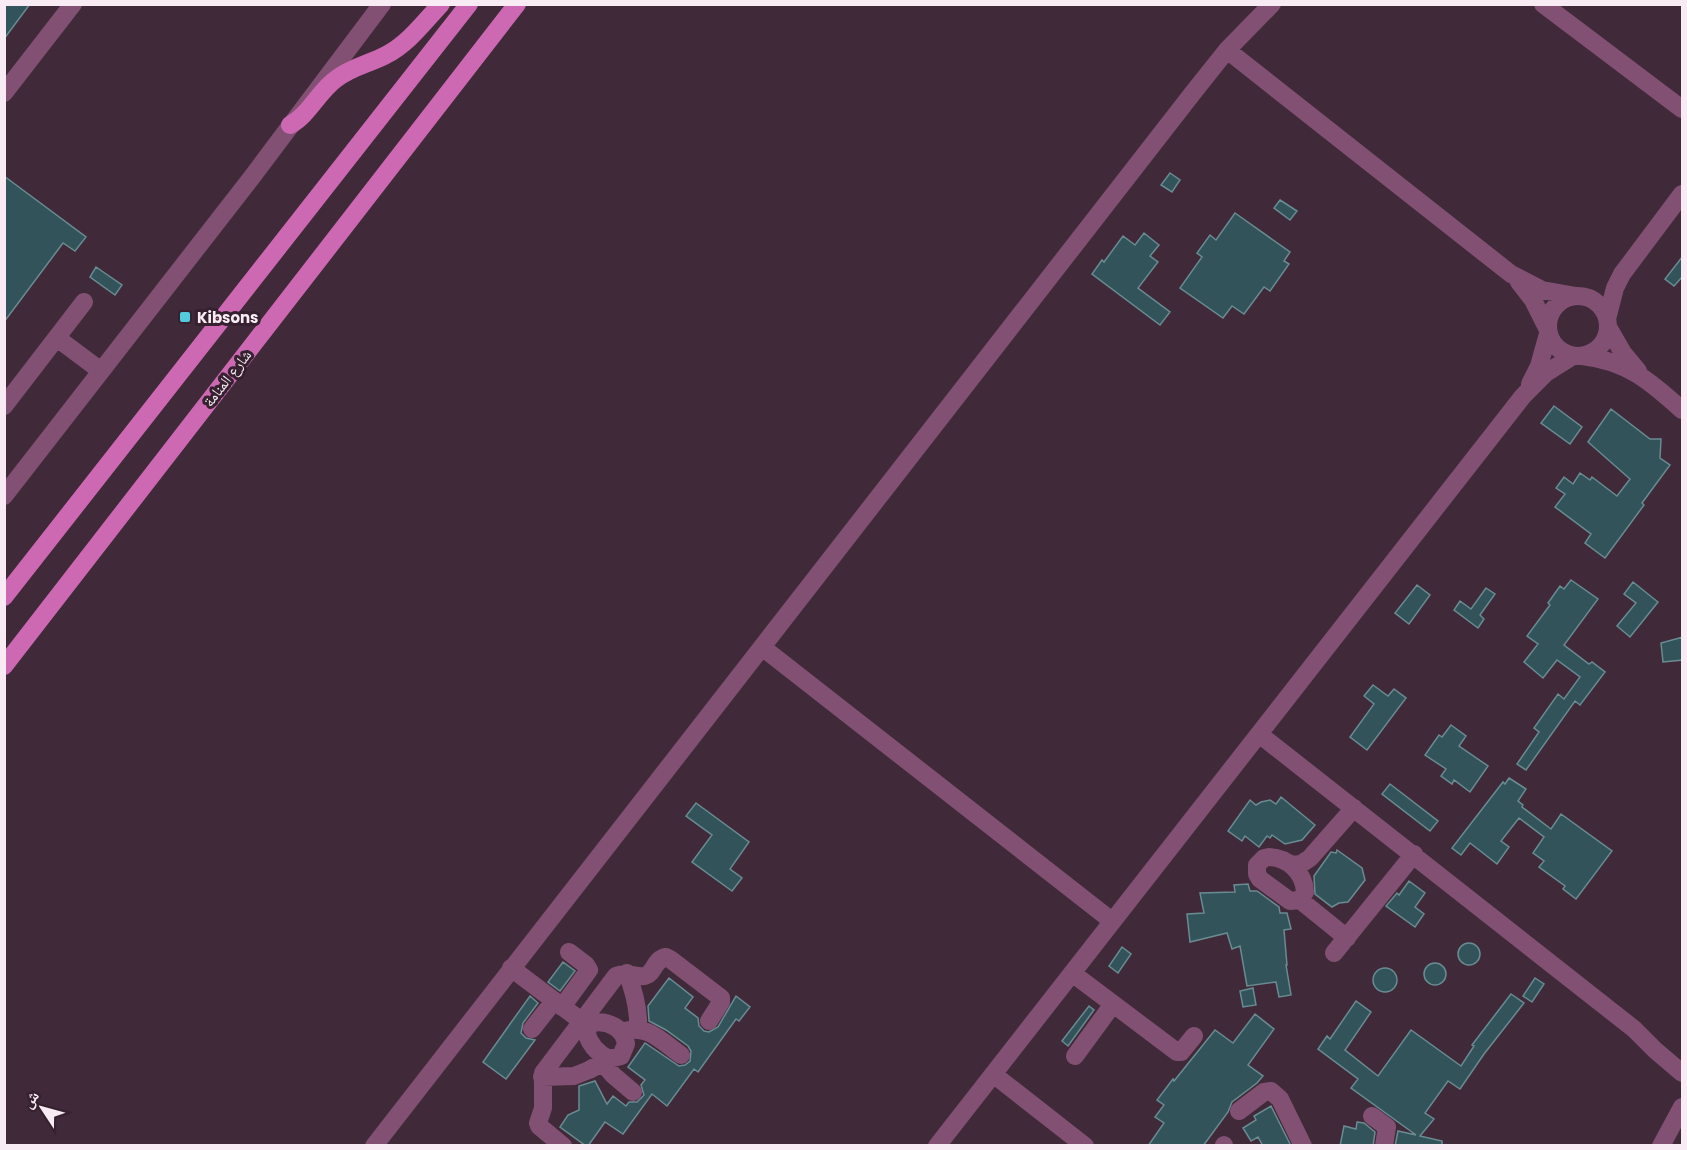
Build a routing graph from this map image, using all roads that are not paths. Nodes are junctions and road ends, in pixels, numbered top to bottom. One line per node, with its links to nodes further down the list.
1 (74, 4): 9 (street)
2 (382, 4): 11 (street)
3 (441, 4): 11 (main road)
4 (469, 4): 27 (main road)
5 (517, 4): 29 (main road, شارع المنامة)
6 (1272, 4): 8 (street)
7 (1543, 4): 10 (street)
8 (1227, 51): 14 (street); 28 (street)
9 (4, 93)
10 (1683, 109)
11 (290, 125): 21 (street)
12 (1683, 194): 13 (street)
13 (1631, 261): 15 (street); 17 (street)
14 (1511, 274): 15 (street); 18 (street)
15 (1578, 296): 17 (street); 18 (street)
16 (84, 302): 19 (street)
17 (1608, 323): 20 (street); 22 (street)
18 (1548, 332): 20 (street); 23 (street)
19 (57, 338): 21 (street); 24 (street)
20 (1578, 356): 22 (street); 23 (street)
21 (101, 371): 26 (street)
22 (1643, 377): 25 (street)
23 (1523, 396): 30 (street)
24 (4, 406)
25 (1683, 410)
26 (4, 496)
27 (4, 597)
28 (762, 647): 35 (street); 39 (street)
29 (4, 666)
30 (1259, 734): 31 (street); 35 (street)
31 (1354, 808): 32 (street); 33 (street)
32 (1414, 854): 36 (street); 47 (street)
33 (1291, 865): 34 (street); 34 (street)
34 (1300, 900): 36 (street)
35 (1112, 921): 41 (street)
36 (1347, 938): 38 (street)
37 (569, 952): 42 (street)
38 (1334, 953)
39 (511, 968): 42 (street); 61 (street)
40 (627, 973): 44 (street); 45 (street); 48 (street)
41 (1072, 973): 43 (street); 55 (street)
42 (558, 1004): 45 (street); 46 (street)
43 (1113, 1004): 49 (street); 51 (street)
44 (709, 1021)
45 (585, 1024): 48 (street); 53 (street); 56 (street)
46 (532, 1029)
47 (1634, 1029): 52 (street); 54 (street)
48 (630, 1030): 50 (street); 53 (street)
49 (1194, 1035)
50 (681, 1055)
51 (1076, 1056)
52 (1683, 1058)
53 (606, 1061): 56 (street); 57 (street)
54 (1683, 1073)
55 (993, 1074): 63 (street); 64 (street)
56 (542, 1077): 62 (street)
57 (633, 1092)
58 (1683, 1107): 67 (street)
59 (1239, 1111): 65 (street)
60 (1372, 1116): 66 (street)
61 (374, 1146)
62 (563, 1146)
63 (937, 1146)
64 (1085, 1146)
65 (1303, 1146)
66 (1384, 1146)
67 (1661, 1146)

